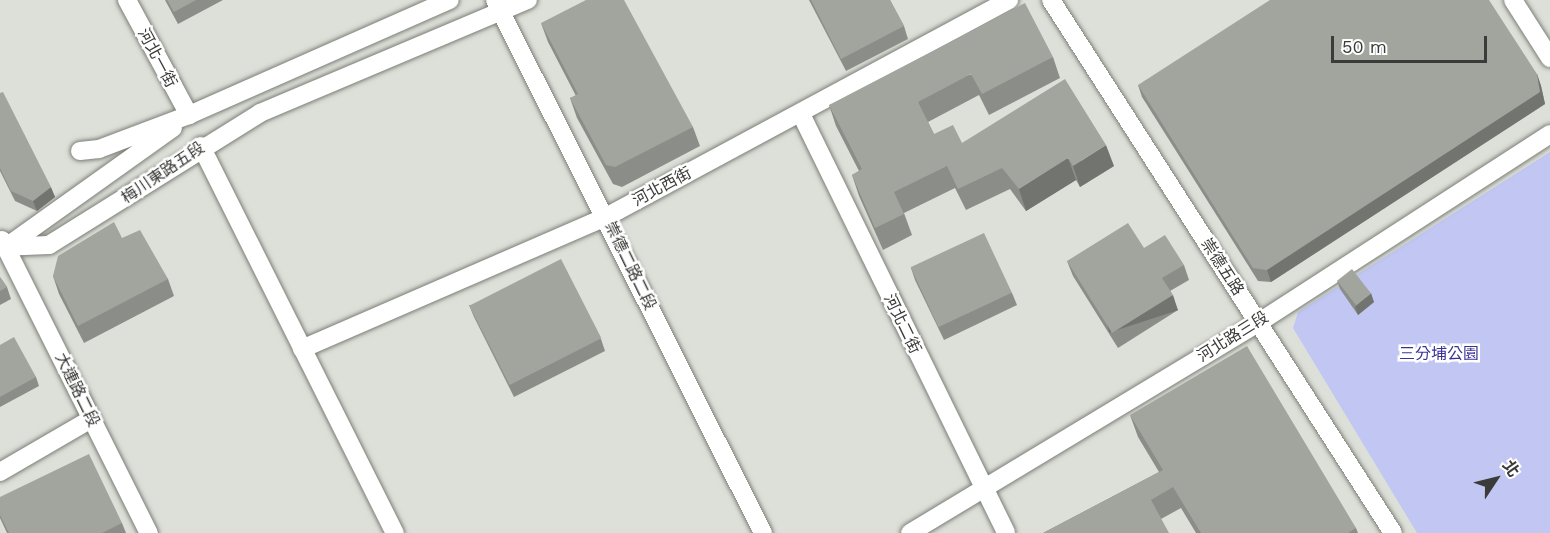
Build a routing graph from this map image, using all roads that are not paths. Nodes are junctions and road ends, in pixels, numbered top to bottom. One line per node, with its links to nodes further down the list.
1 (127, 0): 10 (street, 河北一街)
2 (450, 0): 10 (street, 梅川東路五段)
3 (528, 0): 7 (street, 梅川東路五段)
4 (1009, 0): 9 (street, 河北西街)
5 (1051, 0): 16 (street, 崇德五路)
6 (1513, 0): 8 (street)
7 (498, 6): 12 (street, 梅川東路五段); 14 (street, 崇德二路二段)
8 (1550, 58)
9 (801, 114): 14 (street, 河北西街); 20 (street, 河北二街)
10 (189, 116): 13 (street, 梅川東路五段); 15 (street, 梅川東路五段)
11 (1550, 134): 16 (street, 河北路三段)
12 (201, 146): 15 (street, 梅川東路五段); 17 (street)
13 (80, 151)
14 (606, 217): 17 (street, 河北西街); 23 (street, 崇德二路二段)
15 (2, 243): 18 (street, 大連路二段)
16 (1258, 322): 20 (street, 河北路三段); 26 (street, 崇德五路)
17 (302, 350): 22 (street)
18 (92, 419): 19 (street); 21 (street, 大連路二段)
19 (0, 472)
20 (982, 489): 24 (street, 河北路三段); 25 (street, 河北二街)
21 (149, 533)
22 (395, 533)
23 (763, 533)
24 (910, 533)
25 (1006, 533)
26 (1393, 533)

